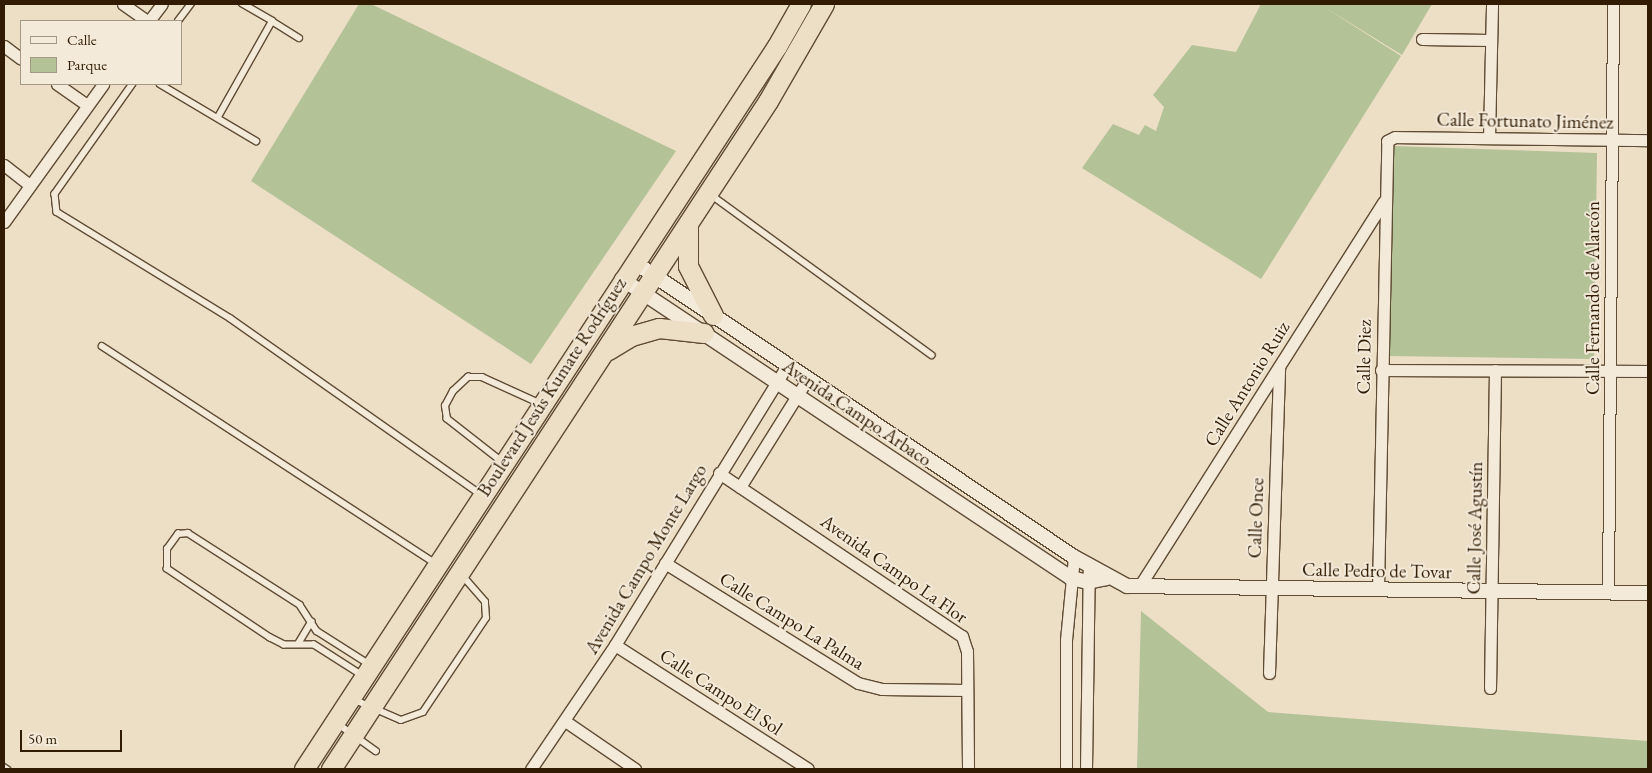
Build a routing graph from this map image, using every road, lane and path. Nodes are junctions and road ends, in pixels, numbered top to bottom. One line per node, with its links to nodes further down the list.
1 (123, 4): 9 (street)
2 (162, 4): 10 (street)
3 (191, 4): 11 (lane)
4 (243, 4): 12 (lane)
5 (800, 4): 35 (highway, Boulevard Jesús Kumate Rodríguez)
6 (824, 4): 31 (highway, Boulevard Jesús Kumate Rodríguez)
7 (1492, 4): 15 (street)
8 (1612, 4): 26 (street, Calle Fernando de Alarcón)
9 (147, 20)
10 (149, 20)
11 (179, 20)
12 (272, 22): 13 (lane); 23 (lane)
13 (299, 38)
14 (1422, 39): 15 (street)
15 (1490, 40): 25 (street)
16 (4, 46): 17 (street)
17 (20, 57)
18 (58, 85): 22 (street)
19 (102, 85): 22 (street)
20 (132, 85): 57 (lane)
21 (162, 85): 23 (lane)
22 (87, 105): 30 (street)
23 (218, 117): 28 (lane)
24 (1402, 137): 25 (street, Calle Fortunato Jiménez); 32 (street, Calle Diez)
25 (1489, 138): 26 (street, Calle Fortunato Jiménez)
26 (1612, 140): 27 (street, Calle Fortunato Jiménez); 48 (street, Calle Fernando de Alarcón)
27 (1648, 140)
28 (256, 141)
29 (4, 165): 30 (street)
30 (30, 185): 33 (street)
31 (708, 193): 34 (highway, Boulevard Jesús Kumate Rodríguez); 43 (lane)
32 (1384, 201): 45 (street, Calle Antonio Ruiz); 46 (street, Calle Diez)
33 (4, 222)
34 (688, 222): 36 (highway, Boulevard Jesús Kumate Rodríguez); 39 (highway)
35 (634, 262): 36 (street, Avenida Campo Arbaco); 37 (highway, Boulevard Jesús Kumate Rodríguez)
36 (653, 276): 38 (highway, Boulevard Jesús Kumate Rodríguez); 39 (street, Avenida Campo Arbaco)
37 (622, 279): 38 (street, Avenida Campo Arbaco); 53 (highway, Boulevard Jesús Kumate Rodríguez)
38 (642, 293): 40 (street, Avenida Campo Arbaco); 42 (highway, Boulevard Jesús Kumate Rodríguez)
39 (713, 315): 44 (street, Avenida Campo Arbaco)
40 (704, 333): 42 (highway); 51 (street, Avenida Campo Arbaco)
41 (102, 346): 60 (lane)
42 (603, 353): 62 (highway, Boulevard Jesús Kumate Rodríguez)
43 (932, 355)
44 (787, 365): 50 (street, Avenida Campo Arbaco); 51 (street, Avenida Campo Monte Largo)
45 (1279, 365): 66 (street, Calle Antonio Ruiz); 67 (street, Calle Once)
46 (1381, 370): 47 (street); 68 (street, Calle Diez)
47 (1494, 370): 48 (street); 69 (street, Calle José Agustín)
48 (1610, 371): 49 (street); 70 (street, Calle Fernando de Alarcón)
49 (1648, 371)
50 (808, 378): 52 (street); 58 (street, Avenida Campo Arbaco)
51 (777, 381): 52 (street, Avenida Campo Arbaco); 55 (street, Avenida Campo Monte Largo)
52 (797, 395): 56 (street); 63 (street, Avenida Campo Arbaco)
53 (541, 404): 54 (highway, Boulevard Jesús Kumate Rodríguez); 54 (lane)
54 (503, 463): 57 (highway, Boulevard Jesús Kumate Rodríguez)
55 (719, 473): 56 (street, Avenida Campo La Flor); 59 (street, Avenida Campo Monte Largo)
56 (740, 486): 78 (street, Avenida Campo La Flor)
57 (482, 495): 60 (highway, Boulevard Jesús Kumate Rodríguez)
58 (1074, 557): 61 (street, Avenida Campo Arbaco); 63 (street)
59 (665, 563): 74 (street, Avenida Campo Monte Largo); 78 (street, Calle Campo La Palma)
60 (437, 564): 75 (highway, Boulevard Jesús Kumate Rodríguez)
61 (1089, 566): 64 (street, Avenida Campo Arbaco); 65 (street)
62 (460, 573): 80 (highway, Boulevard Jesús Kumate Rodríguez); 80 (lane)
63 (1071, 578): 65 (street, Avenida Campo Arbaco); 93 (street)
64 (1107, 578): 65 (street); 66 (street, Calle Pedro de Tovar)
65 (1088, 582): 94 (street)
66 (1139, 587): 67 (street, Calle Pedro de Tovar)
67 (1271, 588): 68 (street, Calle Pedro de Tovar); 76 (street, Calle Once)
68 (1378, 589): 69 (street, Calle Pedro de Tovar)
69 (1491, 591): 70 (street, Calle Pedro de Tovar); 77 (street, Calle José Agustín)
70 (1608, 592): 71 (street, Calle Pedro de Tovar)
71 (1648, 593)
72 (311, 622): 73 (lane); 73 (lane); 75 (lane)
73 (298, 644): 75 (lane)
74 (615, 645): 81 (street, Avenida Campo Monte Largo); 91 (street, Calle Campo El Sol)
75 (367, 671): 79 (highway, Boulevard Jesús Kumate Rodríguez)
76 (1269, 672)
77 (1490, 688)
78 (967, 690): 92 (street, Avenida Campo La Flor)
79 (350, 697): 80 (lane); 82 (highway, Boulevard Jesús Kumate Rodríguez)
80 (371, 708): 83 (highway, Boulevard Jesús Kumate Rodríguez)
81 (565, 721): 89 (street, Avenida Campo Monte Largo); 90 (street)
82 (334, 722): 83 (lane); 87 (highway, Boulevard Jesús Kumate Rodríguez)
83 (353, 735): 84 (lane); 88 (highway, Boulevard Jesús Kumate Rodríguez)
84 (376, 751)
85 (4, 767): 86 (lane)
86 (7, 769)
87 (304, 769)
88 (331, 769)
89 (531, 769)
90 (635, 769)
91 (808, 769)
92 (968, 769)
93 (1066, 769)
94 (1086, 769)

